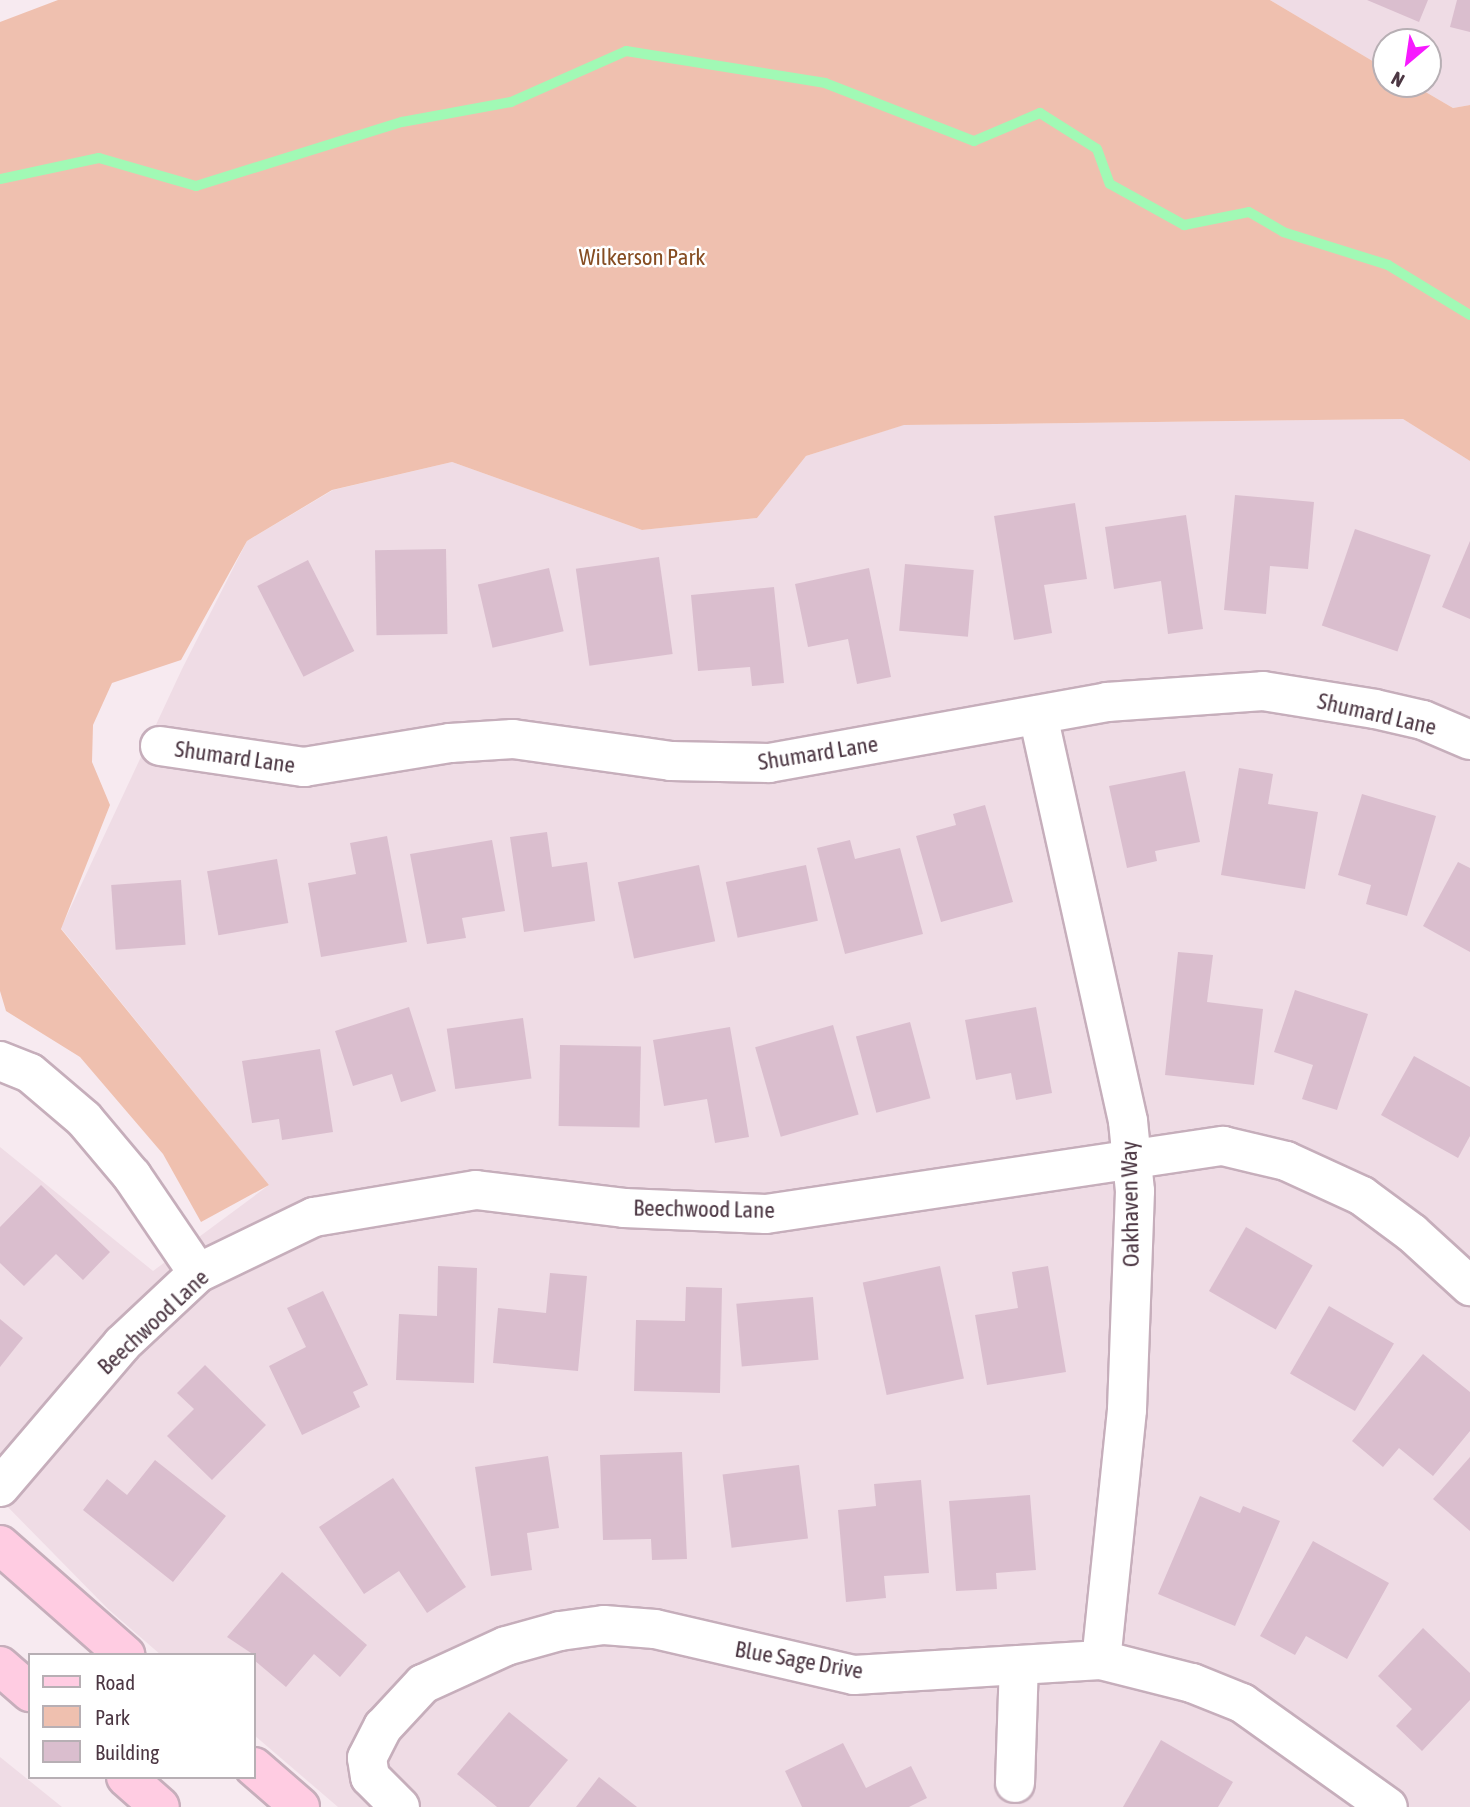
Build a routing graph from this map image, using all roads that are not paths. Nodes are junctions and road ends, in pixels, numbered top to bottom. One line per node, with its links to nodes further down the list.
1 (1038, 715): 2 (street, Shumard Lane); 3 (street, Shumard Lane); 5 (street, Oakhaven Way)
2 (1470, 740)
3 (160, 746)
4 (0, 1060): 6 (street)
5 (1132, 1157): 6 (street, Beechwood Lane); 7 (street, Beechwood Lane); 11 (street, Oakhaven Way)
6 (198, 1273): 8 (street, Beechwood Lane)
7 (1470, 1286)
8 (0, 1487)
9 (0, 1545): 10 (main road)
10 (123, 1653)
11 (1101, 1660): 12 (street, Blue Sage Drive); 21 (street, Blue Sage Drive)
12 (1019, 1665): 17 (street); 20 (street, Blue Sage Drive)
13 (0, 1666): 14 (main road)
14 (28, 1690)
15 (256, 1769): 19 (main road)
16 (128, 1779): 18 (main road)
17 (1015, 1783)
18 (160, 1807)
19 (300, 1807)
20 (400, 1807)
21 (1388, 1807)

